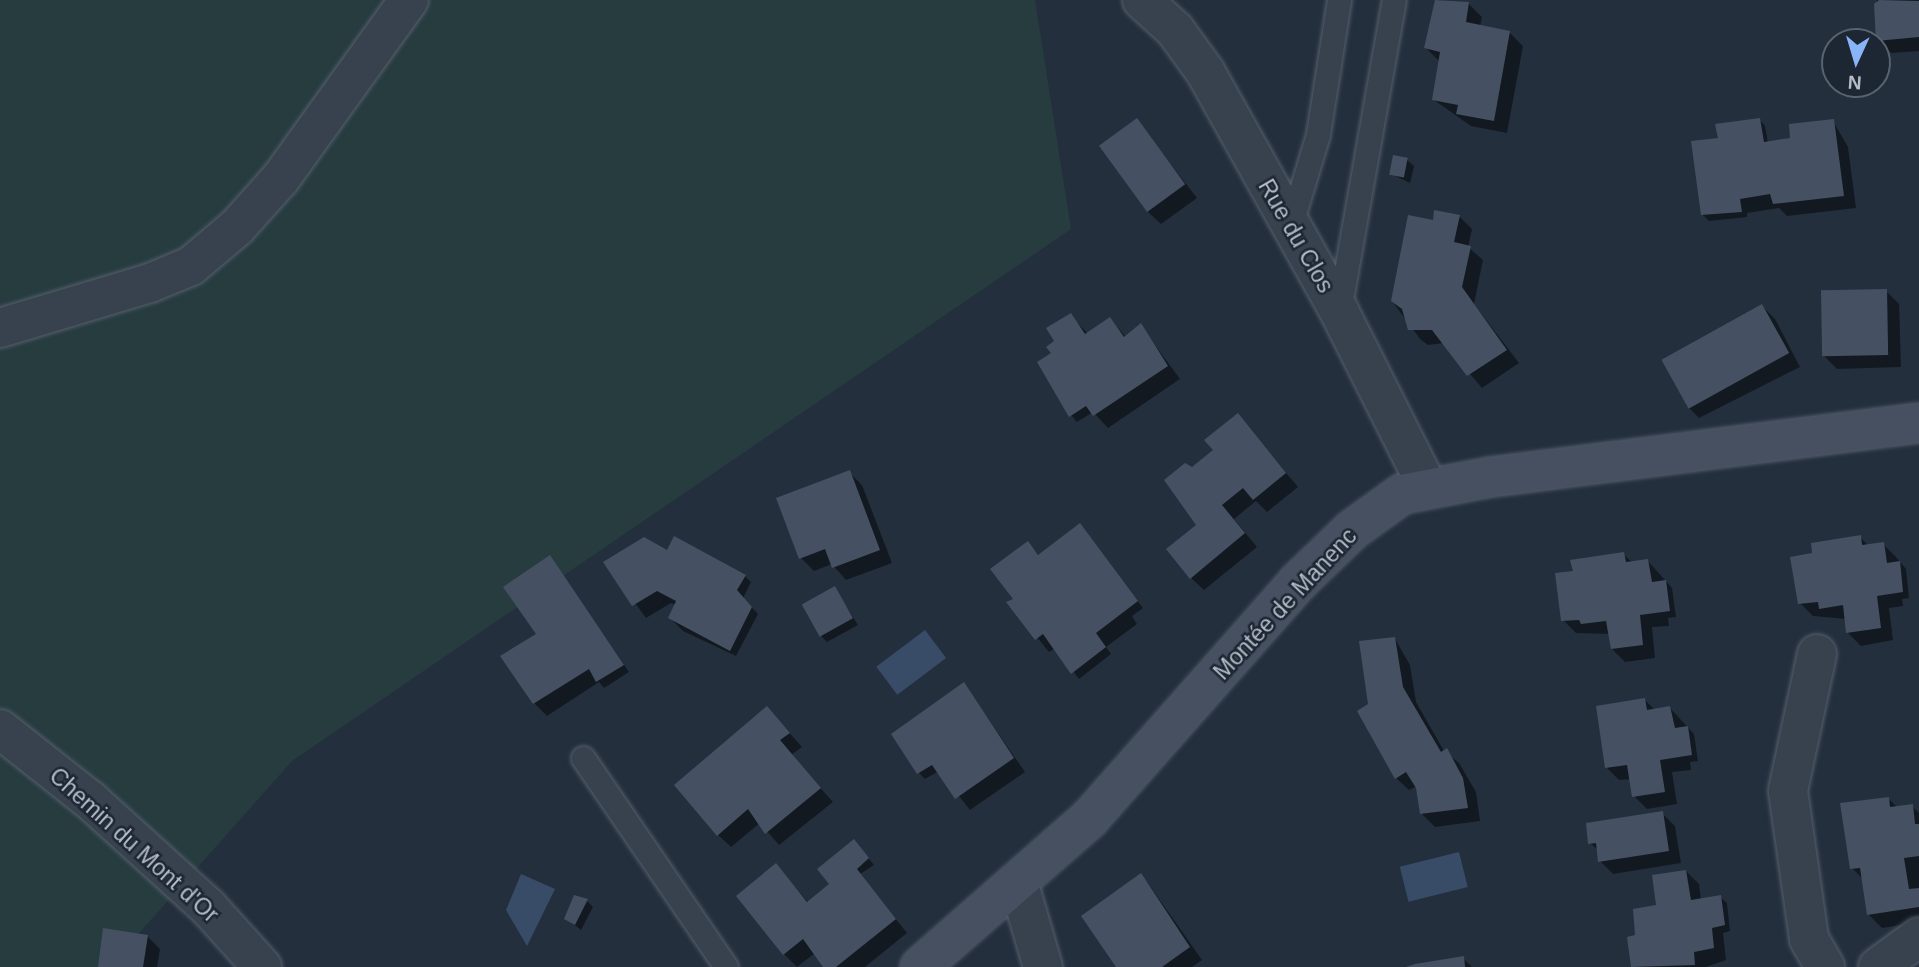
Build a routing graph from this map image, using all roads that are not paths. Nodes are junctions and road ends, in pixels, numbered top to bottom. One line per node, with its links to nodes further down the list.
1 (409, 0): 7 (street)
2 (1142, 0): 5 (street, Rue du Clos)
3 (1339, 0): 5 (lane)
4 (1394, 0): 6 (lane)
5 (1290, 228): 6 (street, Rue du Clos)
6 (1339, 311): 9 (street, Rue du Clos)
7 (0, 328)
8 (1919, 423): 9 (street, Montée de Manenc)
9 (1428, 488): 13 (street, Montée de Manenc)
10 (1817, 654): 19 (street)
11 (0, 729): 15 (street, Chemin du Mont d'Or)
12 (583, 758): 16 (lane)
13 (1018, 881): 17 (street, Montée de Manenc); 18 (street)
14 (1919, 937): 20 (street)
15 (262, 967)
16 (726, 967)
17 (920, 967)
18 (1043, 967)
19 (1825, 967)
20 (1878, 967)

